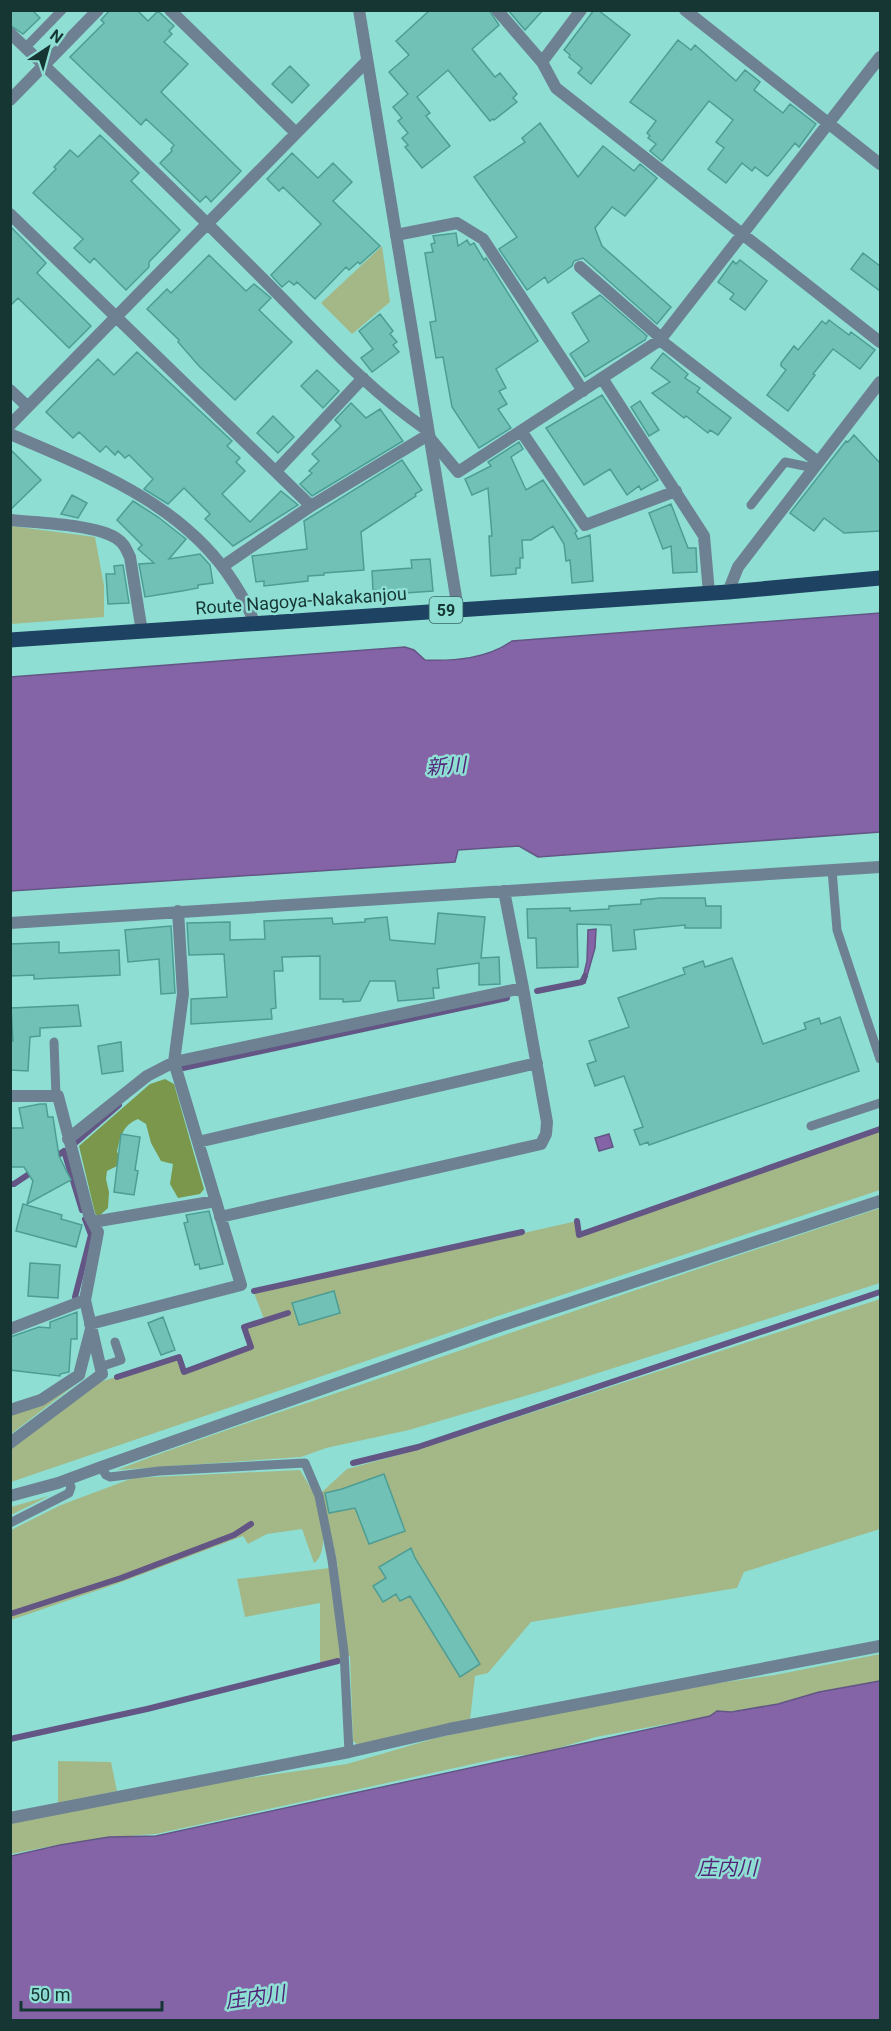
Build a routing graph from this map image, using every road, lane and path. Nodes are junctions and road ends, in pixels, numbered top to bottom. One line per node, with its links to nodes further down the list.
1 (62, 10): 9 (lane)
2 (98, 10): 13 (street)
3 (170, 10): 16 (street)
4 (359, 10): 11 (street)
5 (497, 10): 12 (street)
6 (582, 10): 12 (street)
7 (685, 10): 15 (street)
8 (10, 33): 9 (street)
9 (26, 48): 13 (street)
10 (880, 57): 15 (street)
11 (367, 61): 16 (street); 21 (street)
12 (542, 62): 20 (street)
13 (44, 66): 14 (street); 19 (street)
14 (10, 100)
15 (829, 124): 17 (street); 20 (street)
16 (296, 133): 19 (street)
17 (880, 164)
18 (10, 214): 23 (street)
19 (207, 224): 23 (street); 26 (street)
20 (742, 234): 24 (street); 25 (street)
21 (396, 235): 30 (street); 35 (street)
22 (580, 267): 24 (street)
23 (117, 317): 31 (street); 37 (street)
24 (660, 339): 27 (street); 36 (street)
25 (880, 342)
26 (363, 378): 35 (street); 37 (street)
27 (602, 378): 30 (street); 38 (street)
28 (880, 382): 36 (street)
29 (10, 390): 31 (street)
30 (583, 391): 33 (street)
31 (28, 407): 32 (street)
32 (10, 425)
33 (521, 431): 35 (street); 38 (street)
34 (10, 434): 42 (street)
35 (428, 434): 40 (street); 46 (street)
36 (816, 465): 39 (lane); 44 (street)
37 (276, 471): 40 (street)
38 (676, 491): 45 (street)
39 (751, 505)
40 (311, 506): 42 (street)
41 (10, 520): 48 (street)
42 (223, 566): 47 (street)
43 (880, 579): 44 (main road, Route Nagoya-Nakakanjou / 59)
44 (728, 592): 45 (main road, Route Nagoya-Nakakanjou / 59)
45 (709, 593): 46 (main road, Route Nagoya-Nakakanjou / 59)
46 (458, 609): 47 (main road, Route Nagoya-Nakakanjou / 59)
47 (254, 624): 48 (main road, Route Nagoya-Nakakanjou / 59)
48 (142, 632): 49 (main road, Route Nagoya-Nakakanjou / 59)
49 (10, 640)
50 (880, 867): 51 (street)
51 (832, 870): 52 (street); 57 (lane)
52 (504, 891): 53 (street); 55 (street)
53 (178, 911): 54 (street); 58 (street)
54 (10, 923)
55 (523, 988): 58 (street); 59 (street)
56 (54, 1042): 61 (lane)
57 (880, 1059)
58 (174, 1062): 64 (street); 65 (street)
59 (537, 1063): 65 (street); 68 (street)
60 (10, 1096): 61 (street)
61 (56, 1096): 64 (street)
62 (880, 1103): 63 (lane)
63 (811, 1126)
64 (68, 1139): 69 (street)
65 (198, 1142): 66 (street)
66 (216, 1201): 68 (street); 69 (street)
67 (880, 1201): 77 (street)
68 (220, 1217): 71 (street)
69 (93, 1222): 70 (street)
70 (85, 1300): 71 (street); 72 (street)
71 (91, 1326): 74 (street); 75 (street)
72 (10, 1329)
73 (115, 1342): 74 (lane)
74 (100, 1367): 76 (street)
75 (10, 1410)
76 (10, 1443)
77 (101, 1467): 78 (street); 82 (lane)
78 (68, 1479): 79 (street); 80 (lane)
79 (10, 1496)
80 (10, 1523)
81 (880, 1647): 82 (street)
82 (349, 1752): 83 (street)
83 (10, 1818)

